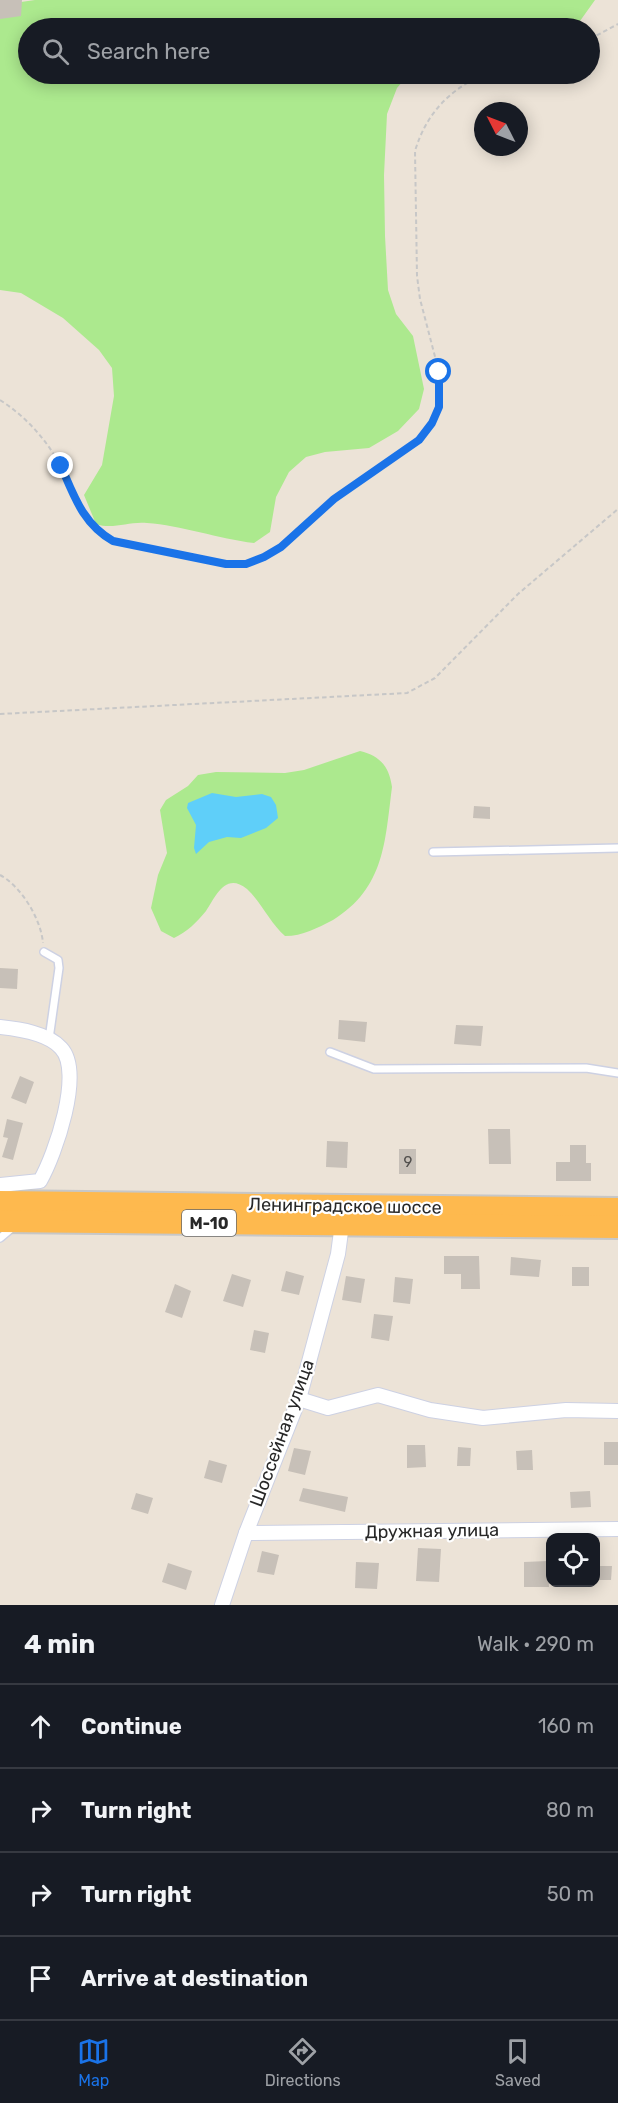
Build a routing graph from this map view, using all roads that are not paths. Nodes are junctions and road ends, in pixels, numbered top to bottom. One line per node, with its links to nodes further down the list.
1 (618, 848): 2 (lane)
2 (433, 852)
3 (44, 952): 5 (lane)
4 (0, 1027): 5 (street)
5 (49, 1039): 8 (street)
6 (330, 1052): 7 (lane)
7 (618, 1073)
8 (0, 1185)
9 (0, 1202): 10 (highway, Ленинградское шоссе / М-10)
10 (618, 1209)
11 (0, 1221): 12 (highway, Ленинградское шоссе / М-10)
12 (24, 1221): 13 (highway, Ленинградское шоссе / М-10); 15 (lane)
13 (342, 1224): 14 (highway, Ленинградское шоссе / М-10); 16 (street, Шоссейная улица)
14 (618, 1227)
15 (0, 1238)
16 (299, 1399): 17 (street); 19 (street, Шоссейная улица)
17 (618, 1412)
18 (618, 1529): 19 (street, Дружная улица)
19 (246, 1533): 20 (street, Шоссейная улица)
20 (222, 1605)

